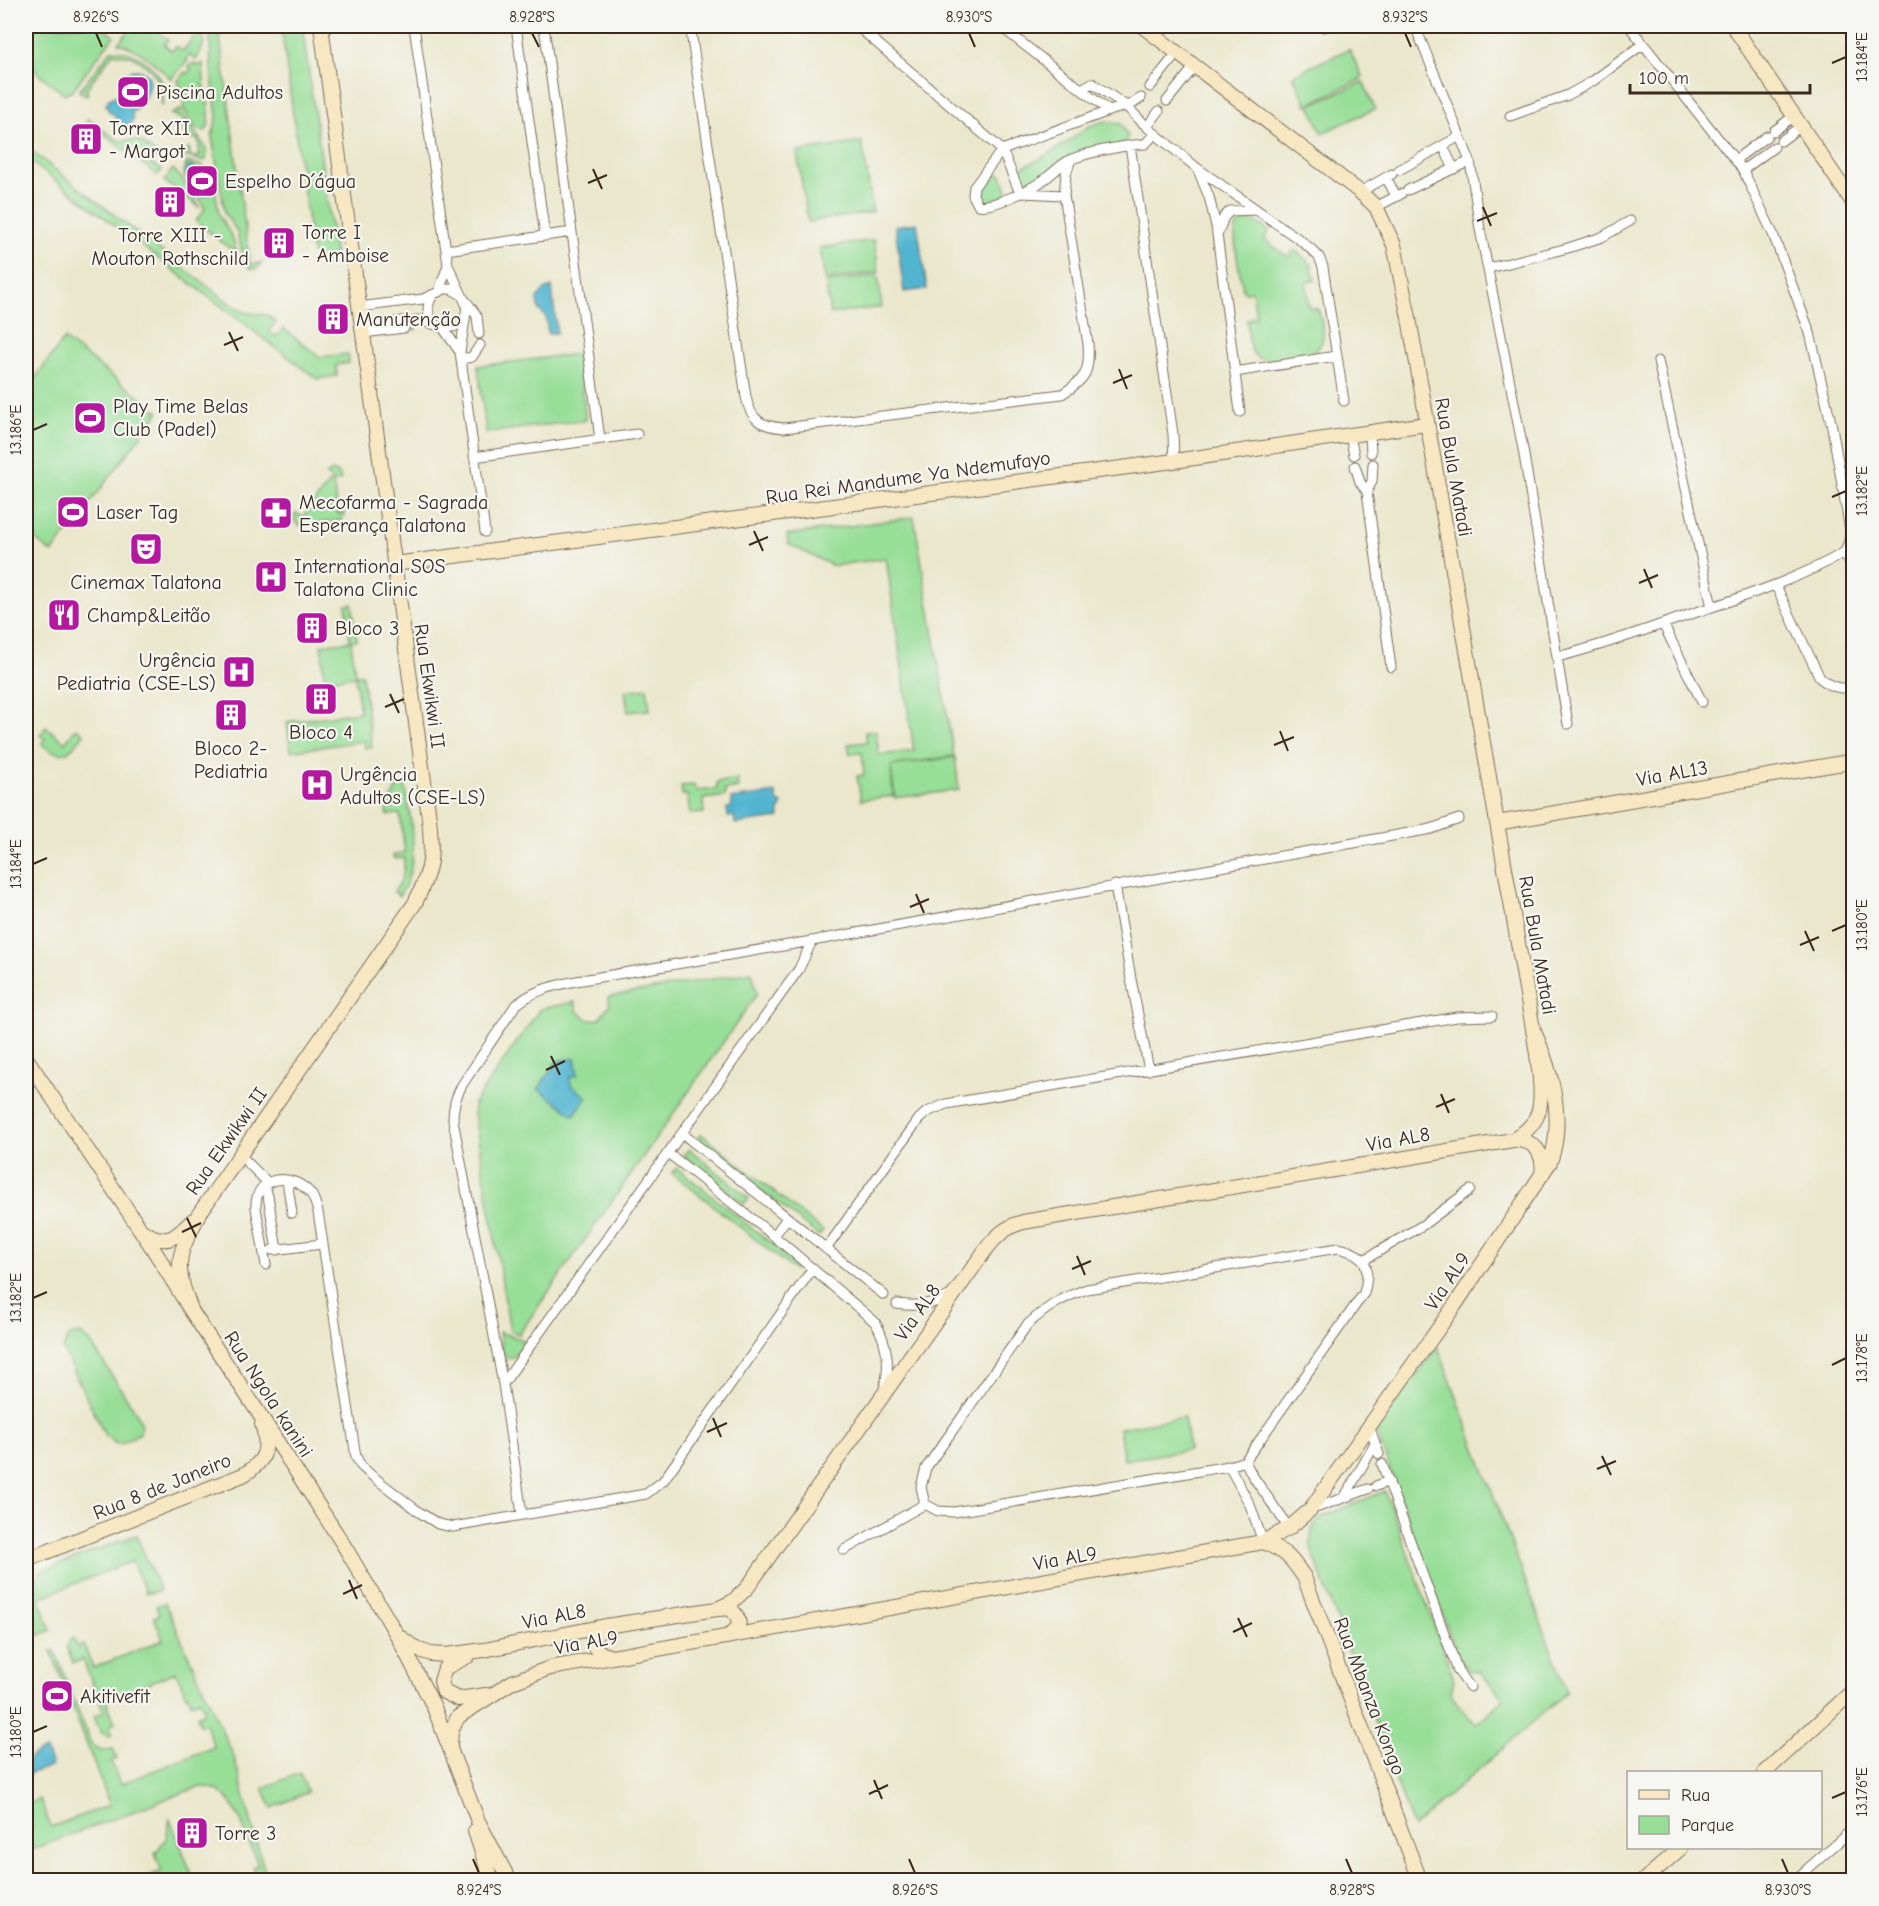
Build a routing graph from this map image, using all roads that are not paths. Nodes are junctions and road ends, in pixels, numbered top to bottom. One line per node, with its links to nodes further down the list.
1 (321, 26): 53 (street, Rua Ekwikwi II)
2 (414, 26): 48 (street)
3 (516, 26): 46 (street)
4 (543, 26): 45 (street)
5 (690, 26): 40 (street)
6 (857, 26): 29 (street)
7 (1000, 26): 16 (street)
8 (1142, 26): 13 (street, Rua Bula Matadi)
9 (1415, 26): 26 (street)
10 (1629, 26): 12 (street)
11 (1733, 26): 23 (street)
12 (1643, 44): 22 (street); 31 (street)
13 (1177, 53): 14 (street, Rua Bula Matadi); 15 (street)
14 (1195, 66): 18 (street); 37 (street, Rua Bula Matadi)
15 (1150, 87)
16 (1081, 89): 19 (street); 20 (street)
17 (1141, 98): 19 (street)
18 (1167, 101)
19 (1125, 105): 20 (street); 24 (street)
20 (1109, 111): 29 (street)
21 (1159, 111): 24 (street)
22 (1510, 116)
23 (1798, 121): 31 (street); 35 (street); 41 (street)
24 (1147, 127): 25 (street)
25 (1155, 134): 27 (street); 33 (street)
26 (1460, 136): 28 (street); 32 (street)
27 (1130, 145): 30 (street); 75 (street)
28 (1443, 146): 34 (street); 36 (street)
29 (1002, 150): 38 (street); 38 (street)
30 (1071, 159): 38 (street); 40 (street)
31 (1735, 160): 35 (street)
32 (1470, 161): 34 (street); 50 (street)
33 (1197, 168): 43 (street); 47 (street)
34 (1454, 168): 39 (street)
35 (1743, 170): 80 (street)
36 (1392, 173): 37 (street); 39 (street)
37 (1360, 192): 42 (street, Rua Bula Matadi)
38 (1020, 193): 40 (street)
39 (1402, 193): 42 (street)
40 (1064, 195)
41 (1854, 204)
42 (1376, 207): 67 (street, Rua Bula Matadi)
43 (1257, 210): 47 (street); 62 (street)
44 (1630, 221): 50 (street)
45 (572, 232): 46 (street); 71 (street)
46 (545, 236): 48 (street)
47 (1218, 236): 64 (street)
48 (446, 250): 49 (street)
49 (448, 265): 51 (street); 52 (street)
50 (1489, 268): 86 (street)
51 (436, 293): 52 (street); 53 (street); 57 (street)
52 (464, 297): 54 (street); 59 (street)
53 (359, 307): 58 (street, Rua Ekwikwi II)
54 (465, 318): 57 (street); 61 (street)
55 (417, 323): 57 (street)
56 (404, 324): 58 (street)
57 (440, 327): 61 (street)
58 (362, 330): 81 (street, Rua Ekwikwi II)
59 (479, 334)
60 (480, 345): 61 (street)
61 (460, 356): 74 (street)
62 (1336, 356): 64 (street); 65 (street)
63 (1658, 361): 84 (street)
64 (1236, 372): 66 (street)
65 (1344, 401)
66 (1240, 412)
67 (1426, 424): 69 (street, Rua Rei Mandume Ya Ndemufayo); 93 (street, Rua Bula Matadi)
68 (637, 434): 71 (street)
69 (1370, 434): 70 (street, Rua Rei Mandume Ya Ndemufayo); 72 (street)
70 (1350, 436): 73 (street); 75 (street, Rua Rei Mandume Ya Ndemufayo)
71 (600, 439): 74 (street)
72 (1371, 453)
73 (1354, 455)
74 (474, 457): 79 (street)
75 (1174, 461): 81 (street, Rua Rei Mandume Ya Ndemufayo)
76 (1373, 464): 78 (street)
77 (1355, 466): 78 (street)
78 (1367, 492): 87 (street)
79 (485, 532)
80 (1845, 552): 82 (street); 83 (street)
81 (394, 564): 103 (street, Rua Ekwikwi II)
82 (1854, 575)
83 (1776, 586): 84 (street); 88 (street)
84 (1712, 607): 85 (street)
85 (1663, 624): 86 (street); 89 (street)
86 (1557, 657): 90 (street)
87 (1392, 667)
88 (1854, 687)
89 (1702, 702)
90 (1568, 724)
91 (1854, 761): 93 (street, Via AL13)
92 (1459, 819): 94 (street)
93 (1497, 823): 97 (street, Rua Bula Matadi)
94 (1115, 885): 95 (street); 99 (street)
95 (812, 940): 100 (street); 124 (street)
96 (1492, 1016): 99 (street)
97 (1533, 1029): 101 (street, Rua Bula Matadi); 104 (street, Rua Bula Matadi)
98 (26, 1058): 111 (street, Rua Ngola kanini)
99 (1149, 1070): 114 (street)
100 (683, 1134): 102 (street); 110 (street)
101 (1513, 1140): 104 (street); 120 (street, Via AL8)
102 (668, 1153): 112 (street); 124 (street)
103 (240, 1155): 106 (street); 109 (street, Rua Ekwikwi II)
104 (1542, 1175): 127 (street, Via AL9)
105 (287, 1180): 106 (street); 108 (street); 113 (street)
106 (266, 1184): 115 (street); 116 (street)
107 (1470, 1190): 117 (street)
108 (292, 1213)
109 (199, 1214): 111 (street, Rua Ekwikwi II); 123 (street, Rua Ekwikwi II)
110 (787, 1218): 112 (street); 114 (street)
111 (140, 1230): 123 (street, Rua Ngola kanini)
112 (774, 1236): 119 (street)
113 (322, 1244): 115 (street); 135 (street)
114 (826, 1249): 121 (street)
115 (277, 1250): 116 (street)
116 (264, 1251): 118 (street)
117 (1364, 1260): 129 (street); 133 (street)
118 (266, 1265)
119 (813, 1268): 125 (street); 135 (street)
120 (955, 1292): 122 (street); 125 (street, Via AL8)
121 (885, 1295)
122 (897, 1304)
123 (192, 1312): 126 (street, Rua Ngola kanini)
124 (503, 1384): 135 (street)
125 (881, 1398): 140 (street, Via AL8)
126 (258, 1412): 139 (street, Rua 8 de Janeiro); 142 (street, Rua Ngola kanini)
127 (1369, 1426): 128 (street); 134 (street, Via AL9)
128 (1375, 1444): 131 (street); 132 (street)
129 (1245, 1461): 130 (street); 136 (street)
130 (1229, 1466): 133 (street); 137 (street)
131 (1389, 1481): 132 (street); 146 (street)
132 (1344, 1498): 134 (street)
133 (925, 1504): 138 (street)
134 (1310, 1510): 136 (street, Via AL9)
135 (522, 1514)
136 (1289, 1528): 137 (street, Via AL9)
137 (1263, 1542): 143 (street, Via AL9); 156 (street, Rua Mbanza Kongo)
138 (844, 1550)
139 (26, 1560)
140 (717, 1609): 141 (street, Via AL8); 143 (street)
141 (606, 1626): 144 (street, Via AL8); 145 (street)
142 (397, 1635): 144 (street, Via AL8); 149 (street, Rua Ngola kanini)
143 (725, 1638): 145 (street, Via AL9)
144 (484, 1650): 148 (street)
145 (611, 1658): 148 (street, Via AL9)
146 (1470, 1687)
147 (1854, 1690): 151 (street)
148 (495, 1693): 149 (street, Via AL9)
149 (450, 1747): 150 (street, Rua Ngola kanini)
150 (457, 1766): 154 (street, Rua Ngola kanini); 155 (street, Rua Ngola kanini)
151 (1766, 1771)
152 (1853, 1828): 158 (street)
153 (1680, 1849): 157 (street)
154 (491, 1881)
155 (510, 1881)
156 (1420, 1881)
157 (1644, 1881)
158 (1795, 1881)

